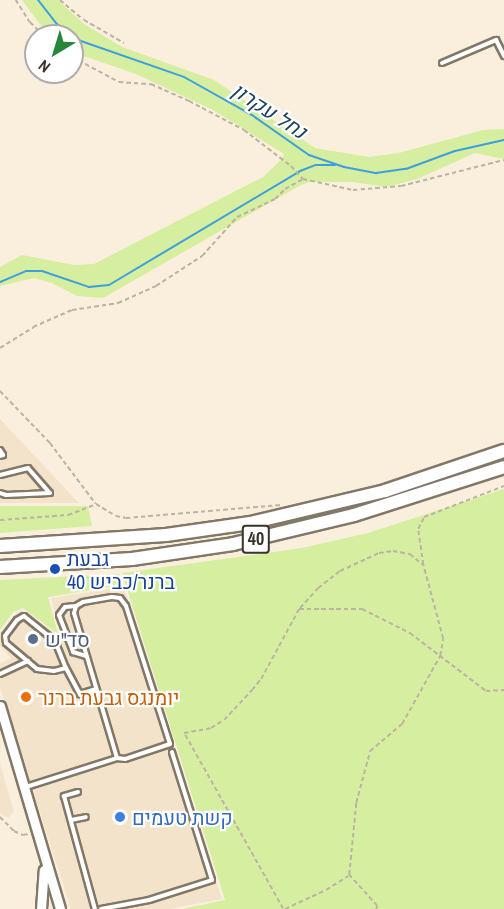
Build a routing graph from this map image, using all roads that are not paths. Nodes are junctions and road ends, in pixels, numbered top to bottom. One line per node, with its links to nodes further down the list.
1 (504, 56): 2 (lane)
2 (442, 63)
3 (0, 450): 5 (lane)
4 (504, 451): 9 (highway, 40)
5 (0, 456)
6 (504, 467): 10 (highway, 40)
7 (0, 476): 8 (lane)
8 (0, 493)
9 (1, 546)
10 (1, 567)
11 (76, 606): 12 (lane); 12 (lane); 19 (lane)
12 (87, 656): 16 (lane)
13 (28, 661): 14 (lane); 14 (lane); 15 (lane)
14 (66, 668): 16 (lane)
15 (0, 674)
16 (96, 689): 19 (lane)
17 (0, 706): 20 (street)
18 (172, 752): 28 (lane)
19 (117, 758): 20 (lane)
20 (26, 788): 24 (street)
21 (78, 792): 23 (lane)
22 (86, 817): 23 (lane)
23 (71, 820): 27 (lane)
24 (38, 836): 25 (street); 26 (street)
25 (61, 908): 26 (street)
26 (43, 909)
27 (95, 909)
28 (101, 909)

